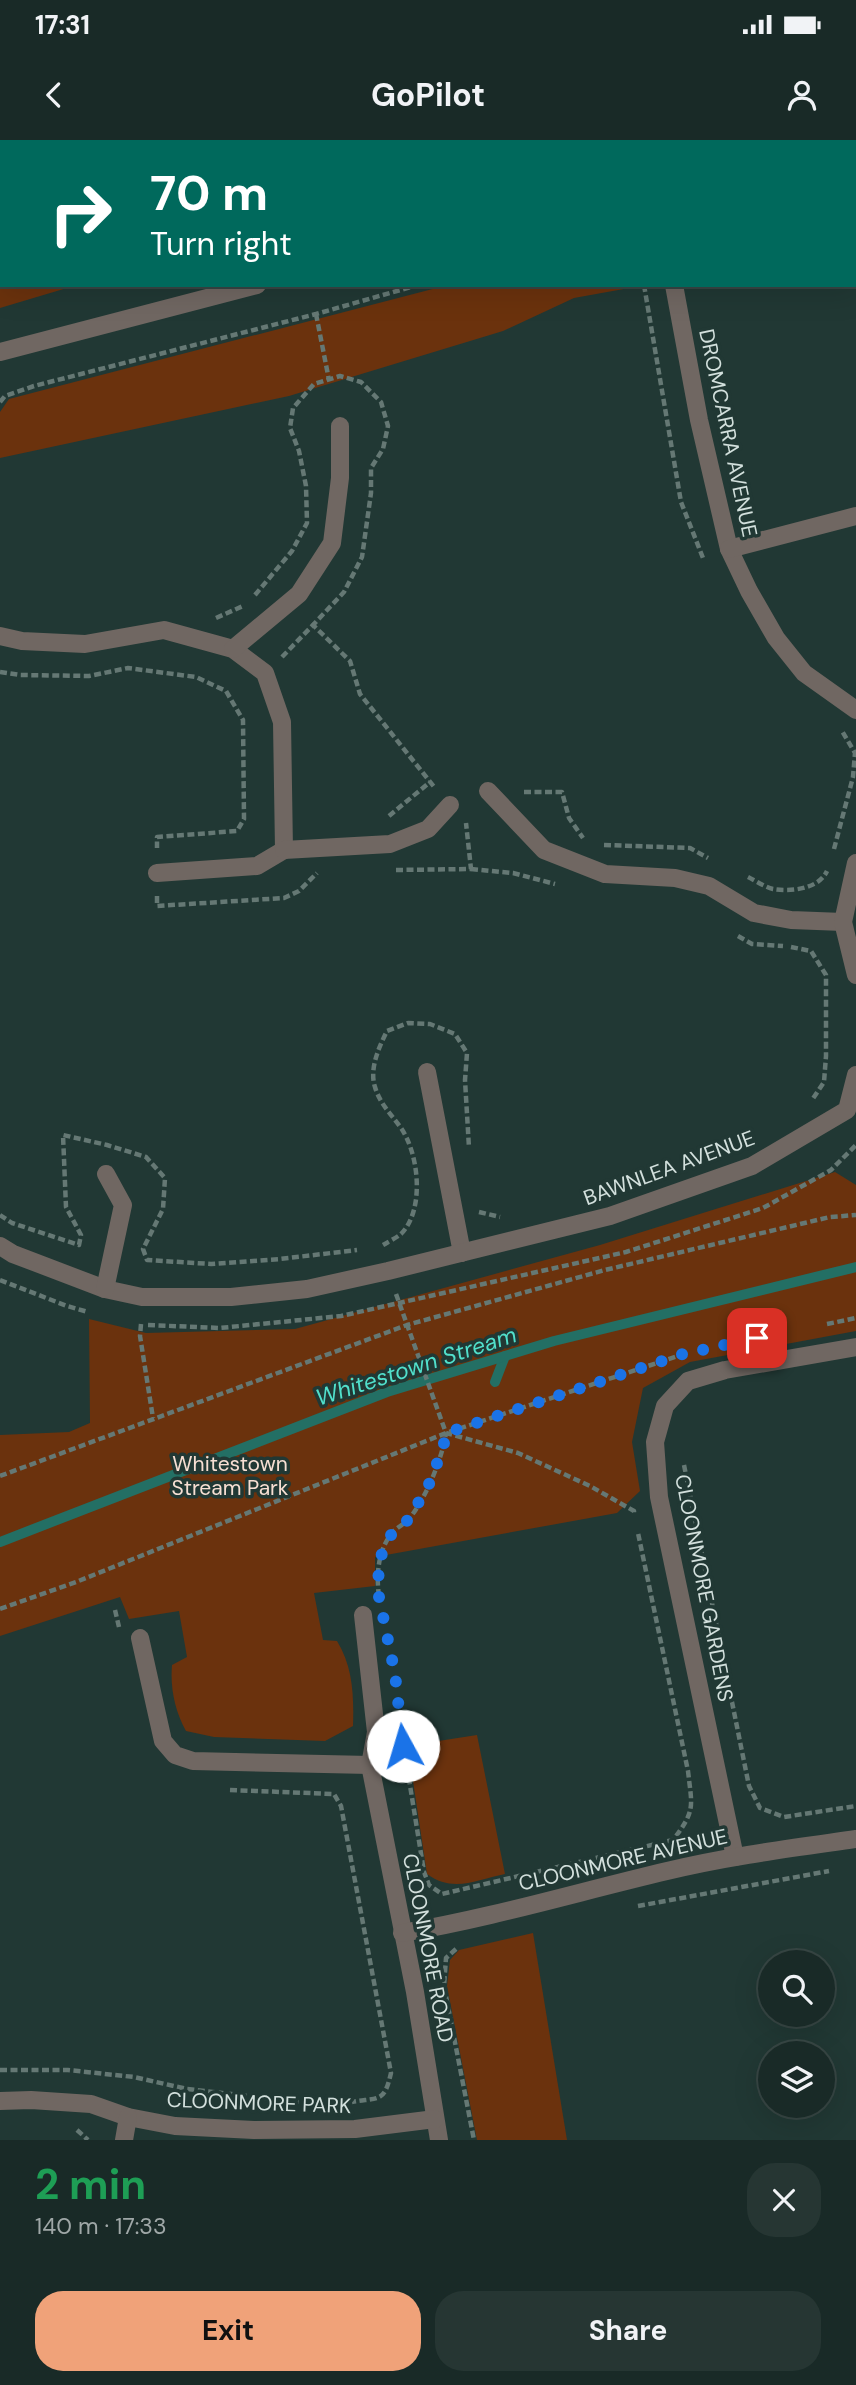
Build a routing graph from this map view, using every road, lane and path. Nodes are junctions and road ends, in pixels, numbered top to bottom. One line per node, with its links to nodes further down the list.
1 (249, 287): 6 (street)
2 (411, 287): 5 (path)
3 (644, 287): 12 (path)
4 (674, 287): 11 (street, DROMCARRA AVENUE)
5 (316, 314): 7 (path); 8 (path)
6 (0, 352)
7 (328, 380): 13 (path); 14 (path)
8 (0, 402)
9 (340, 426): 16 (street)
10 (856, 516): 11 (street)
11 (729, 549): 19 (street, DROMCARRA AVENUE)
12 (707, 567)
13 (207, 616)
14 (313, 625): 17 (path); 21 (path)
15 (0, 636): 16 (street)
16 (233, 649): 28 (street)
17 (282, 657)
18 (0, 672): 36 (path)
19 (856, 710)
20 (832, 725): 29 (path)
21 (430, 782): 23 (path); 25 (path)
22 (488, 792): 24 (path); 26 (path); 39 (street)
23 (450, 805): 24 (path); 28 (street)
24 (466, 823): 33 (path)
25 (380, 824)
26 (591, 841)
27 (600, 845): 31 (path)
28 (284, 850): 36 (street)
29 (833, 852)
30 (830, 861): 37 (path)
31 (718, 863)
32 (856, 863): 39 (street)
33 (471, 869): 34 (path); 38 (path)
34 (388, 870)
35 (320, 871): 36 (path)
36 (157, 873)
37 (738, 873)
38 (560, 885)
39 (843, 922): 41 (street)
40 (733, 933): 44 (path)
41 (856, 975)
42 (427, 1072): 52 (street)
43 (856, 1075): 52 (street, BAWNLEA AVENUE)
44 (805, 1106)
45 (469, 1149): 51 (path)
46 (106, 1174): 55 (street)
47 (475, 1202): 49 (path)
48 (856, 1215): 58 (path)
49 (506, 1218)
50 (0, 1246): 55 (street, BAWNLEA AVENUE)
51 (379, 1247): 53 (path); 54 (path)
52 (462, 1253): 54 (street, BAWNLEA AVENUE)
53 (147, 1260)
54 (388, 1271): 55 (street, BAWNLEA AVENUE); 58 (path)
55 (105, 1289)
56 (856, 1318): 59 (path)
57 (141, 1324): 62 (path)
58 (407, 1325): 62 (path); 63 (path)
59 (816, 1326)
60 (856, 1347): 79 (street, CLOONMORE GARDENS)
61 (683, 1354): 63 (path)
62 (153, 1418): 65 (path)
63 (446, 1433): 66 (path); 68 (path); 69 (path)
64 (682, 1455): 77 (path)
65 (0, 1476)
66 (635, 1517)
67 (637, 1529): 74 (path)
68 (380, 1602)
69 (0, 1609)
70 (115, 1610): 72 (path)
71 (363, 1615): 75 (street, CLOONMORE ROAD)
72 (120, 1632)
73 (140, 1638): 75 (street)
74 (401, 1725)
75 (370, 1765): 82 (street, CLOONMORE ROAD)
76 (220, 1789): 87 (path)
77 (856, 1806)
78 (856, 1839): 79 (street, CLOONMORE AVENUE)
79 (735, 1857): 82 (street, CLOONMORE AVENUE)
80 (830, 1871): 81 (path)
81 (633, 1908)
82 (402, 1933): 89 (street, CLOONMORE ROAD)
83 (457, 1947): 92 (path)
84 (0, 2070): 86 (path)
85 (0, 2101): 88 (street, CLOONMORE PARK)
86 (306, 2102)
87 (344, 2103)
88 (128, 2117): 89 (street, CLOONMORE PARK); 90 (street)
89 (435, 2119): 91 (street, CLOONMORE ROAD)
90 (124, 2140)
91 (439, 2140)
92 (474, 2140)

